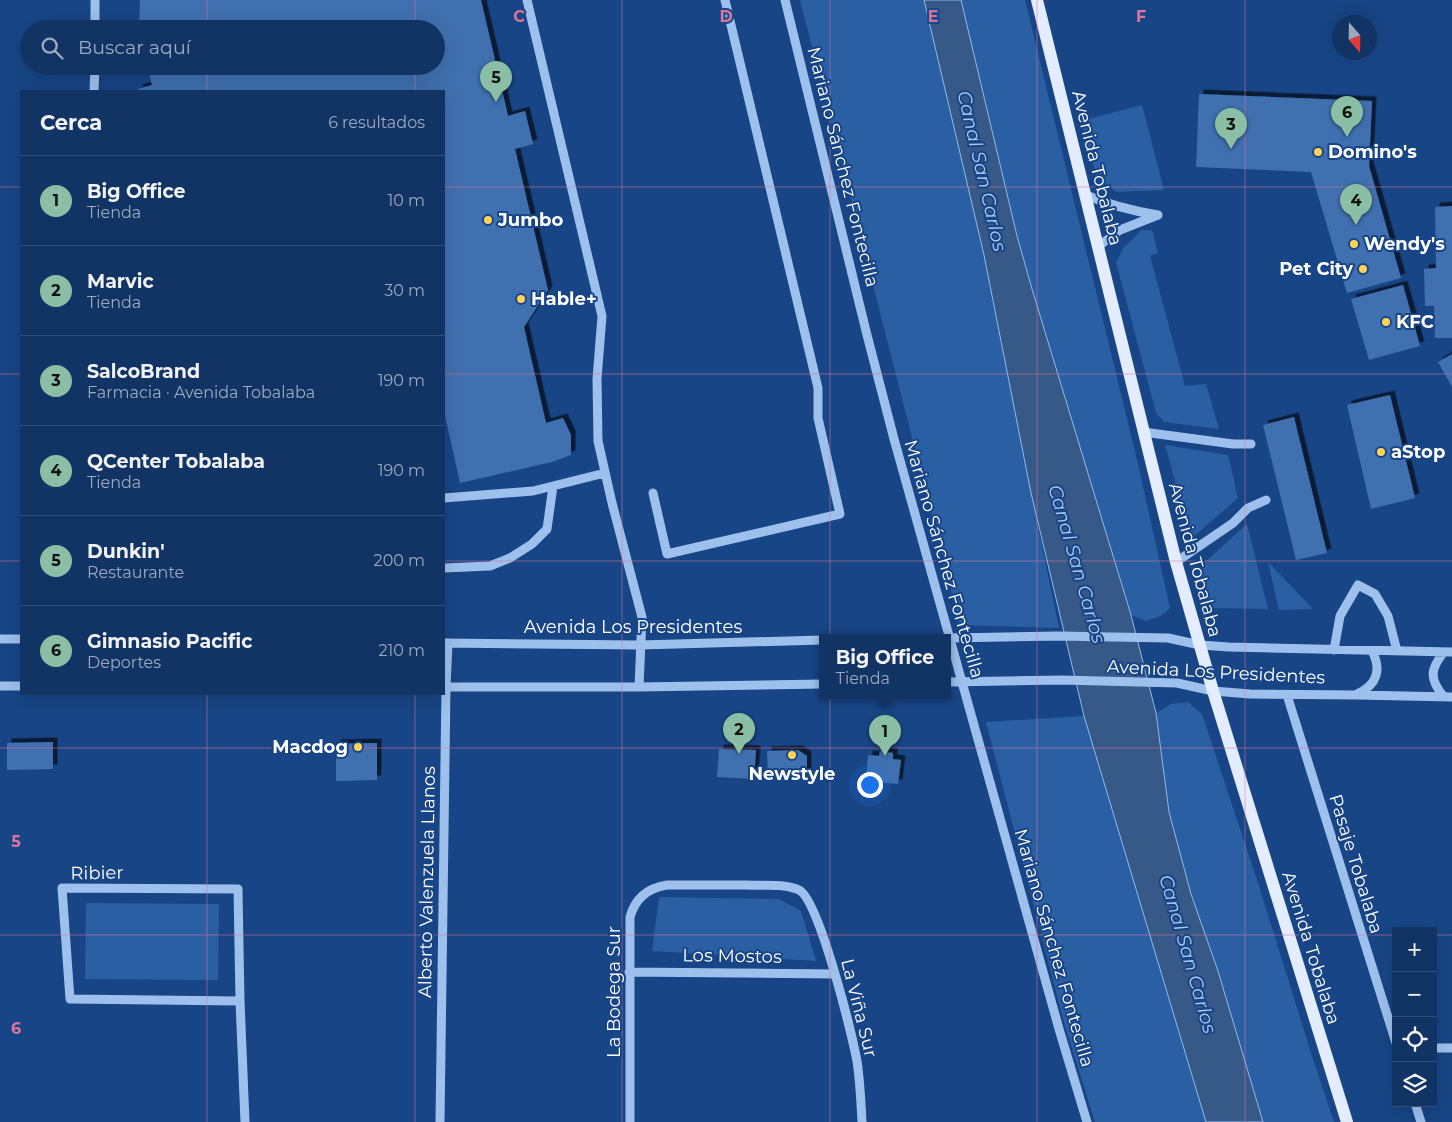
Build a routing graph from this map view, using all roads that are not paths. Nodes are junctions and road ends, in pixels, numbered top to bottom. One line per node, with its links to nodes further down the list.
1 (95, 0): 6 (street)
2 (527, 0): 13 (street)
3 (725, 0): 15 (street)
4 (786, 0): 20 (street, Mariano Sánchez Fontecilla)
5 (1037, 0): 9 (main road, Avenida Tobalaba)
6 (95, 20)
7 (94, 75): 8 (street)
8 (94, 90)
9 (1086, 195): 10 (main road, Avenida Tobalaba); 10 (street)
10 (1098, 246): 11 (main road, Avenida Tobalaba)
11 (1143, 432): 12 (street); 18 (main road, Avenida Tobalaba)
12 (1252, 444)
13 (605, 473): 14 (street); 26 (street)
14 (553, 486): 16 (street); 19 (street)
15 (653, 493)
16 (445, 498)
17 (1266, 500): 18 (street)
18 (1176, 562): 27 (main road, Avenida Tobalaba)
19 (445, 568)
20 (947, 634)
21 (951, 638): 27 (street, Avenida Los Presidentes)
22 (0, 639): 23 (street)
23 (20, 639)
24 (819, 640): 26 (street, Avenida Los Presidentes)
25 (446, 643): 26 (street, Avenida Los Presidentes); 38 (street, Alberto Valenzuela Llanos)
26 (641, 645): 39 (street)
27 (1200, 645): 29 (street, Avenida Los Presidentes); 40 (main road, Avenida Tobalaba)
28 (951, 648): 34 (street, Mariano Sánchez Fontecilla)
29 (1334, 650): 30 (street, Avenida Los Presidentes); 31 (street)
30 (1372, 651): 31 (street, Avenida Los Presidentes); 43 (street)
31 (1397, 651): 32 (street, Avenida Los Presidentes)
32 (1448, 652): 44 (street)
33 (951, 682): 34 (street, Avenida Los Presidentes)
34 (961, 682): 40 (street, Avenida Los Presidentes); 57 (street, Mariano Sánchez Fontecilla)
35 (819, 684): 39 (street)
36 (0, 686): 37 (street)
37 (20, 686)
38 (445, 687): 39 (street)
39 (639, 687)
40 (1213, 691): 42 (street, Avenida Los Presidentes); 58 (main road, Avenida Tobalaba)
41 (445, 695): 54 (street, Alberto Valenzuela Llanos)
42 (1287, 695): 43 (street, Avenida Los Presidentes); 49 (street, Pasaje Tobalaba)
43 (1357, 695): 44 (street, Avenida Los Presidentes)
44 (1448, 697)
45 (811, 904): 46 (street, La Bodega Sur); 47 (street, La Viña Sur)
46 (629, 972): 47 (street, Los Mostos); 55 (street, La Bodega Sur)
47 (834, 974): 56 (street, La Viña Sur)
48 (240, 1002): 48 (street, Ribier); 53 (street, Ribier)
49 (1392, 1030)
50 (1437, 1048): 51 (street)
51 (1452, 1048)
52 (1416, 1107): 59 (street)
53 (245, 1122)
54 (440, 1122)
55 (630, 1122)
56 (862, 1122)
57 (1087, 1122)
58 (1347, 1122)
59 (1421, 1122)

